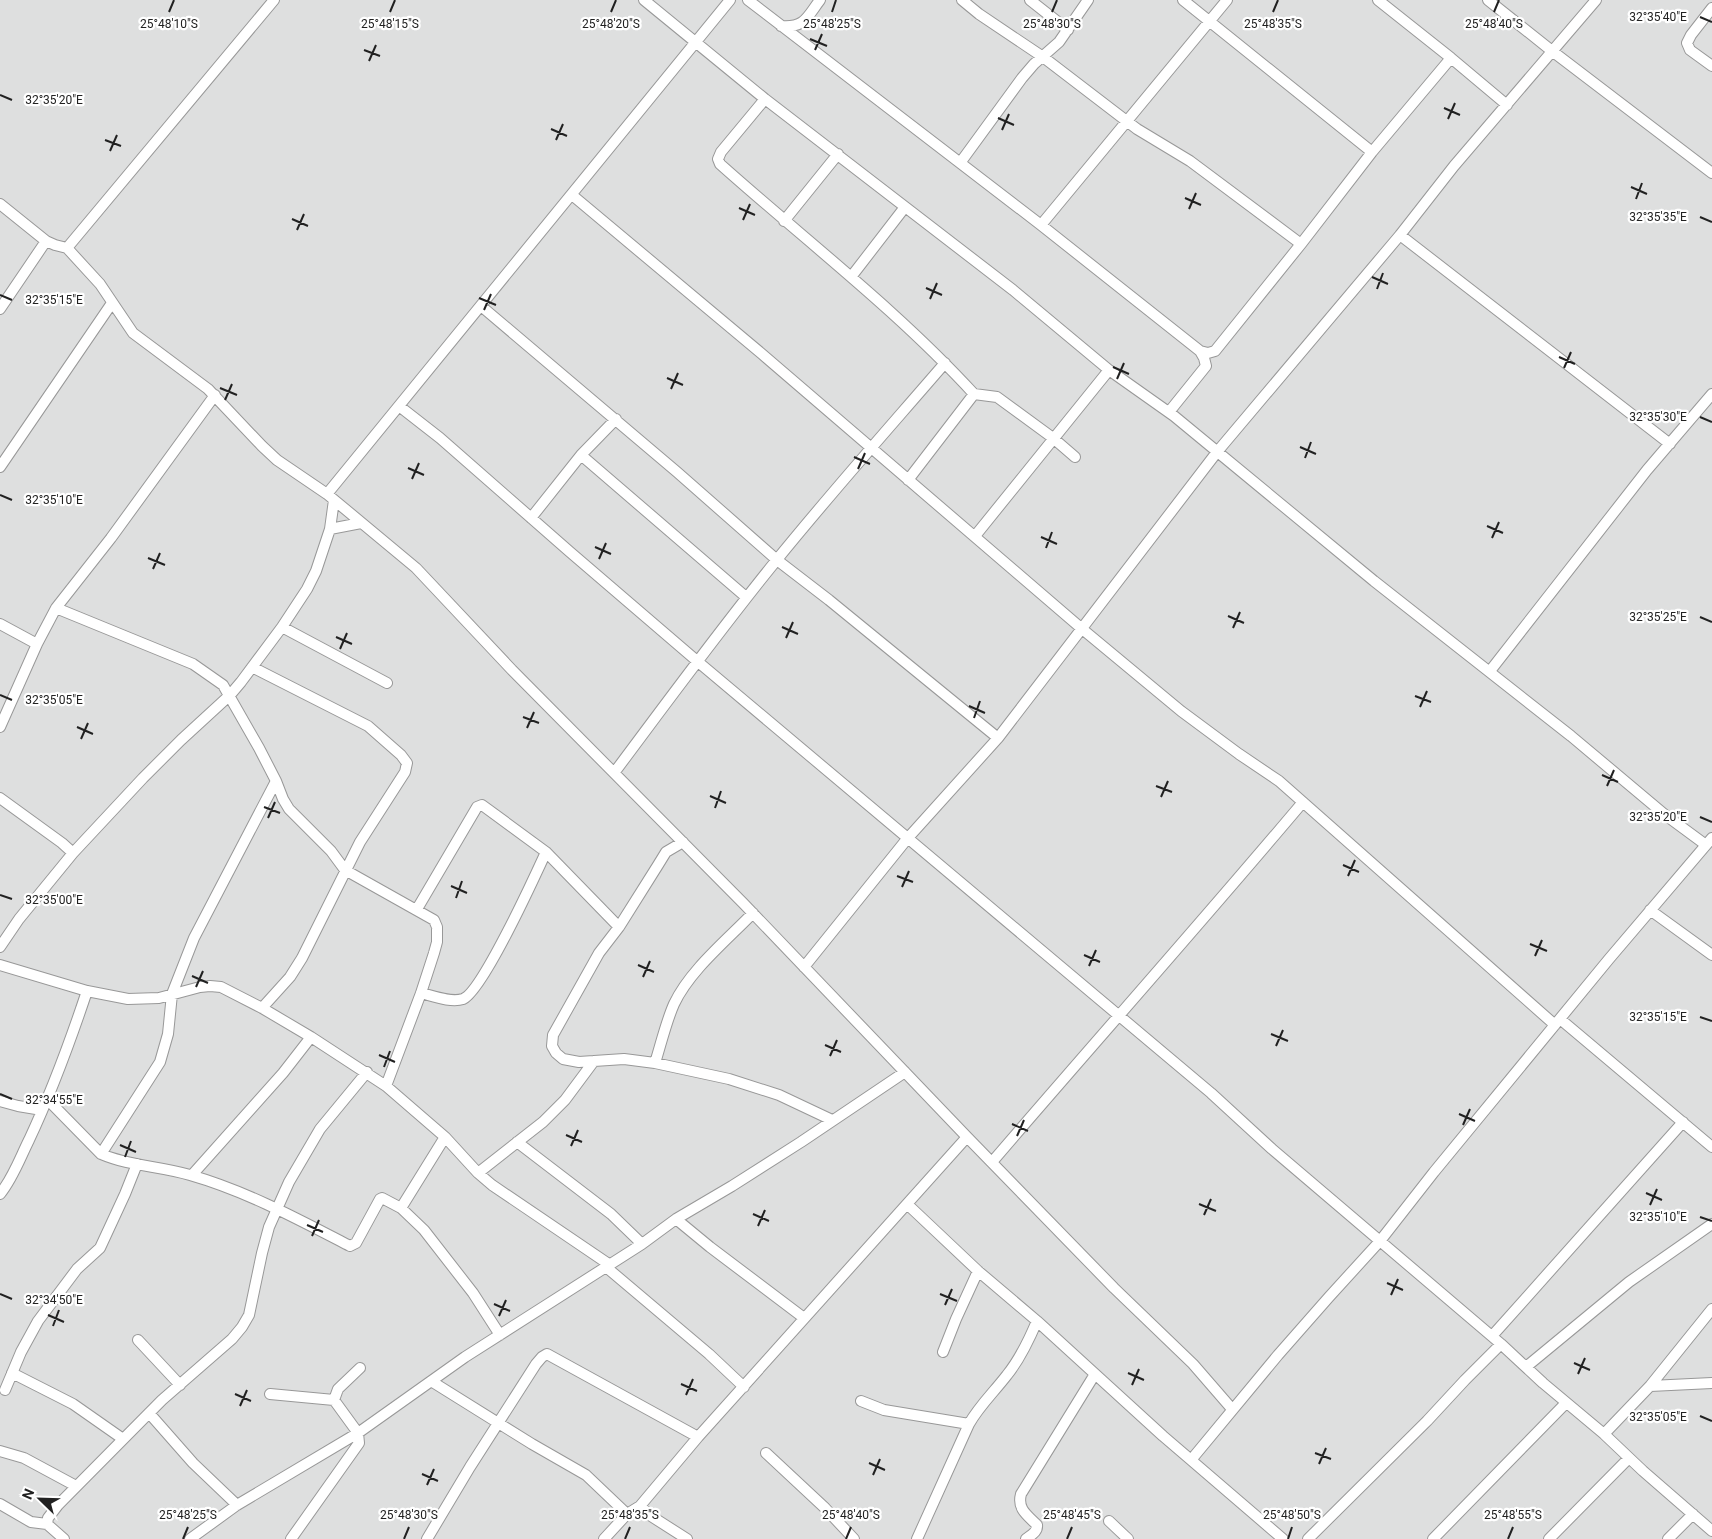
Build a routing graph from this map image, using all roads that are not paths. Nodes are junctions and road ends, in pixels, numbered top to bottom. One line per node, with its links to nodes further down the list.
1 (274, 0): 40 (street)
2 (644, 0): 19 (street)
3 (730, 0): 19 (street)
4 (748, 0): 17 (street)
5 (820, 0): 16 (street)
6 (962, 0): 22 (street)
7 (1030, 0): 18 (street)
8 (1088, 0): 18 (street)
9 (1183, 0): 15 (street)
10 (1227, 0): 15 (street)
11 (1378, 0): 23 (street)
12 (1488, 0): 21 (street)
13 (1596, 0): 21 (street)
14 (1712, 8): 24 (street)
15 (1210, 21): 27 (street); 28 (street)
16 (802, 24): 17 (street); 20 (street)
17 (781, 26): 20 (street)
18 (1068, 30): 22 (street)
19 (696, 41): 25 (street); 32 (street)
20 (806, 45): 30 (street)
21 (1552, 51): 26 (street); 31 (street)
22 (1043, 57): 27 (street); 30 (street)
23 (1451, 58): 26 (street); 28 (street)
24 (1712, 66)
25 (766, 99): 29 (street); 35 (street)
26 (1507, 105): 37 (street)
27 (1127, 122): 36 (street); 39 (street)
28 (1372, 152): 39 (street)
29 (838, 154): 34 (street); 35 (street)
30 (960, 163): 36 (street)
31 (1712, 173)
32 (572, 195): 43 (street); 56 (street)
33 (0, 204): 38 (street)
34 (905, 206): 41 (street); 47 (street)
35 (784, 221): 41 (street)
36 (1041, 226): 45 (street)
37 (1400, 235): 55 (street); 57 (street)
38 (46, 240): 40 (street); 44 (street)
39 (1301, 244): 45 (street)
40 (67, 248): 42 (street)
41 (851, 278): 46 (street)
42 (112, 303): 50 (street); 60 (street)
43 (481, 306): 51 (street); 53 (street)
44 (0, 309)
45 (1200, 351): 52 (street)
46 (945, 363): 48 (street); 56 (street)
47 (1110, 370): 52 (street); 54 (street)
48 (974, 394): 54 (street); 61 (street)
49 (1712, 394): 55 (street)
50 (215, 395): 62 (street); 69 (street)
51 (399, 406): 62 (street); 63 (street)
52 (1169, 412): 57 (street)
53 (616, 419): 58 (street); 67 (street)
54 (1053, 438): 59 (street); 66 (street)
55 (1670, 444): 76 (street)
56 (870, 448): 61 (street); 67 (street)
57 (1217, 452): 72 (street); 76 (street)
58 (582, 455): 63 (street); 68 (street)
59 (1075, 457)
60 (0, 467)
61 (908, 480): 66 (street)
62 (331, 497): 64 (street); 65 (street)
63 (531, 518): 74 (street)
64 (361, 522): 65 (street); 81 (street)
65 (330, 530): 71 (street)
66 (974, 536): 72 (street)
67 (777, 560): 68 (street); 80 (street)
68 (746, 597): 74 (street)
69 (56, 608): 73 (street); 78 (street)
70 (0, 624): 73 (street)
71 (282, 627): 75 (street); 77 (street)
72 (1081, 628): 80 (street); 84 (street)
73 (37, 644): 79 (street)
74 (697, 661): 81 (street); 85 (street)
75 (252, 667): 78 (street); 90 (street)
76 (1490, 671): 87 (street)
77 (387, 683)
78 (230, 696): 82 (street); 89 (street)
79 (0, 727)
80 (998, 738): 85 (street)
81 (614, 772): 86 (street)
82 (276, 781): 90 (street); 101 (street)
83 (0, 798): 89 (street)
84 (1302, 802): 103 (street); 104 (street)
85 (907, 839): 98 (street); 103 (street)
86 (683, 842): 93 (street); 94 (street)
87 (1709, 842): 92 (street)
88 (546, 852): 91 (street); 94 (street); 100 (street)
89 (72, 853): 95 (street)
90 (345, 870): 91 (street); 102 (street)
91 (417, 909): 100 (street)
92 (1650, 910): 96 (street); 104 (street)
93 (753, 913): 98 (street); 107 (street)
94 (619, 927): 106 (street)
95 (0, 947)
96 (1712, 955)
97 (0, 964): 99 (street)
98 (804, 967): 109 (street)
99 (87, 991): 101 (street); 111 (street)
100 (422, 993): 110 (street)
101 (172, 994): 102 (street); 120 (street)
102 (262, 1008): 105 (street)
103 (1118, 1015): 121 (street); 131 (street)
104 (1558, 1022): 115 (street); 131 (street)
105 (311, 1037): 108 (street); 124 (street)
106 (594, 1061): 107 (street); 118 (street)
107 (656, 1063): 114 (street)
108 (367, 1072): 110 (street); 127 (street)
109 (905, 1072): 114 (street); 117 (street)
110 (386, 1086): 116 (street)
111 (47, 1099): 113 (street); 120 (street)
112 (0, 1101): 113 (street)
113 (42, 1110): 125 (street)
114 (832, 1120): 129 (street)
115 (1683, 1122): 119 (street); 139 (street)
116 (445, 1137): 123 (street); 128 (street)
117 (967, 1138): 121 (street); 126 (street)
118 (517, 1142): 123 (street); 132 (street)
119 (1712, 1147)
120 (100, 1154): 122 (street)
121 (992, 1162): 157 (street)
122 (136, 1164): 124 (street); 145 (street)
123 (478, 1173): 133 (street)
124 (192, 1175): 127 (street)
125 (0, 1194)
126 (907, 1204): 134 (street); 136 (street)
127 (276, 1208): 128 (street); 149 (street)
128 (401, 1208): 138 (street)
129 (676, 1219): 132 (street); 136 (street)
130 (1712, 1224): 143 (street)
131 (1380, 1241): 139 (street); 157 (street)
132 (642, 1244): 133 (street)
133 (608, 1266): 138 (street); 151 (street)
134 (978, 1271): 137 (street); 142 (street)
135 (1712, 1309): 150 (street)
136 (804, 1318): 151 (street)
137 (1037, 1321): 146 (street); 160 (street)
138 (500, 1334): 147 (street)
139 (1492, 1336): 141 (street)
140 (138, 1340): 149 (street)
141 (1501, 1344): 143 (street); 189 (street)
142 (943, 1352)
143 (1526, 1367): 156 (street)
144 (360, 1368): 154 (street)
145 (12, 1373): 152 (street); 164 (street)
146 (1095, 1374): 168 (street); 186 (street)
147 (431, 1381): 159 (street); 161 (street)
148 (1712, 1383): 150 (street)
149 (180, 1385): 158 (street)
150 (1650, 1386): 162 (street)
151 (744, 1387): 163 (street)
152 (4, 1390)
153 (270, 1394): 154 (street)
154 (334, 1400): 161 (street)
155 (861, 1401): 160 (street)
156 (1566, 1403): 162 (street); 190 (street)
157 (1232, 1409): 168 (street)
158 (149, 1413): 164 (street); 171 (street)
159 (498, 1422): 163 (street); 173 (street); 181 (street)
160 (969, 1424): 185 (street)
161 (358, 1433): 171 (street); 180 (street)
162 (1604, 1434): 167 (street)
163 (698, 1437): 172 (street)
164 (123, 1439): 169 (street)
165 (766, 1453): 184 (street)
166 (1, 1454): 169 (street)
167 (1629, 1458): 174 (street); 191 (street)
168 (1192, 1460): 188 (street)
169 (76, 1486): 176 (street)
170 (0, 1504): 176 (street)
171 (237, 1505): 179 (street)
172 (640, 1506): 173 (street); 183 (street)
173 (627, 1514): 182 (street)
174 (1693, 1514): 177 (street); 192 (street)
175 (1109, 1521): 187 (street)
176 (47, 1524): 178 (street)
177 (1710, 1524)
178 (64, 1539)
179 (190, 1539)
180 (292, 1539)
181 (427, 1539)
182 (604, 1539)
183 (687, 1539)
184 (854, 1539)
185 (916, 1539)
186 (1026, 1539)
187 (1128, 1539)
188 (1283, 1539)
189 (1308, 1539)
190 (1433, 1539)
191 (1549, 1539)
192 (1668, 1539)

